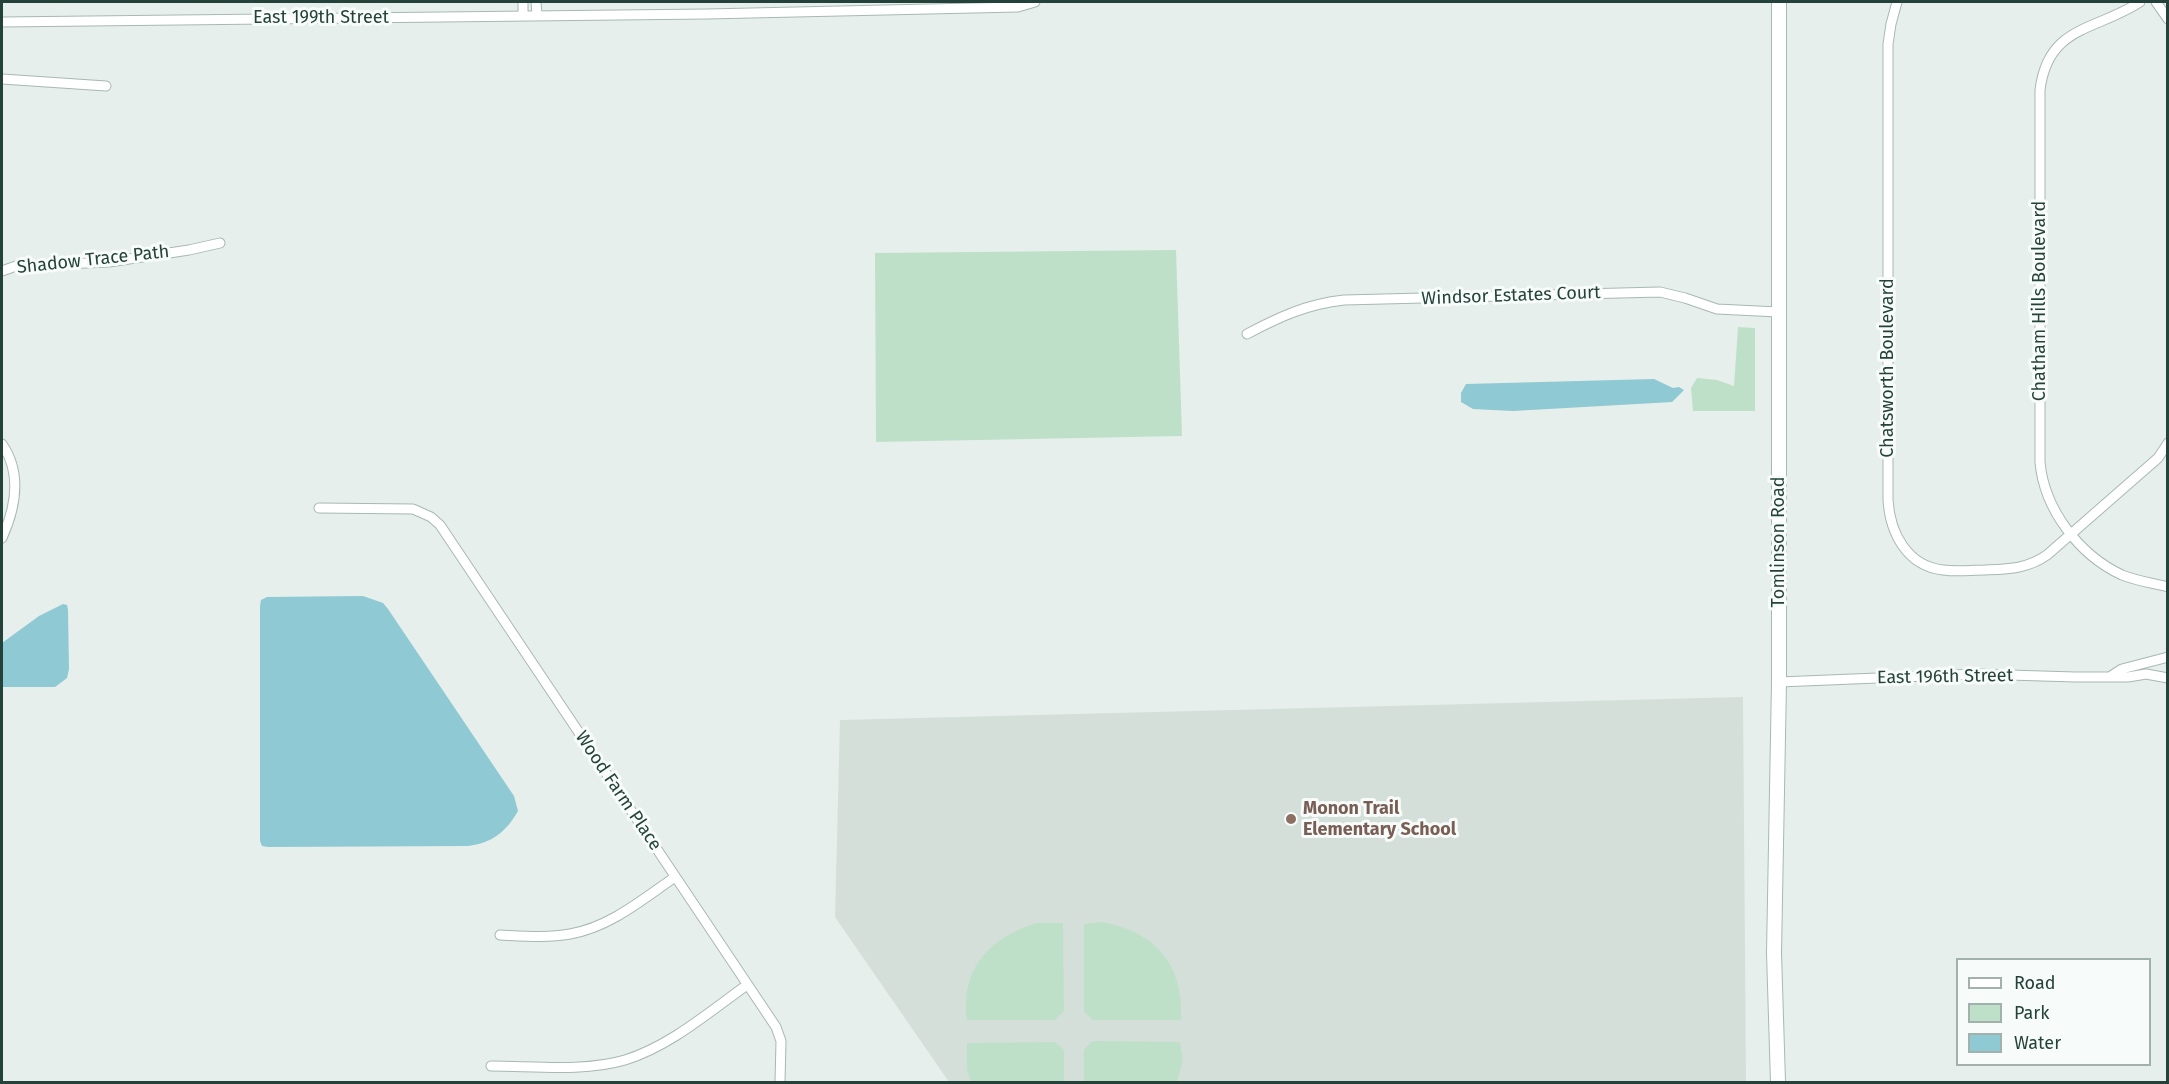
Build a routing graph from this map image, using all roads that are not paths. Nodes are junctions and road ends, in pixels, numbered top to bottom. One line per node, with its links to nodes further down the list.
1 (523, 2): 8 (street)
2 (536, 2): 9 (street)
3 (1035, 2): 9 (street, East 199th Street)
4 (1779, 2): 16 (street, Tomlinson Road)
5 (1897, 2): 21 (street, Chatsworth Boulevard)
6 (2140, 2): 21 (street, Chatham Hills Boulevard)
7 (2156, 2): 10 (street)
8 (523, 15): 9 (street, East 199th Street); 11 (street, East 199th Street)
9 (537, 15)
10 (2168, 19)
11 (2, 22)
12 (2, 79): 13 (street)
13 (106, 86)
14 (220, 243): 15 (street, Shadow Trace Path)
15 (2, 271)
16 (1778, 312): 17 (street, Windsor Estates Court); 27 (street, Tomlinson Road)
17 (1247, 334)
18 (2168, 443): 21 (street, Chatsworth Boulevard)
19 (2, 444): 22 (street)
20 (319, 508): 28 (street, Wood Farm Place)
21 (2071, 534): 23 (street, Chatham Hills Boulevard)
22 (2, 538)
23 (2168, 587)
24 (2168, 657): 25 (street, East 196th Street)
25 (2111, 676): 26 (street, East 196th Street); 27 (street, East 196th Street)
26 (2168, 678)
27 (1779, 681): 33 (street, Tomlinson Road)
28 (675, 877): 29 (street); 30 (street, Wood Farm Place)
29 (500, 936)
30 (747, 986): 31 (street); 32 (street, Wood Farm Place)
31 (491, 1066)
32 (780, 1083)
33 (1778, 1083)

